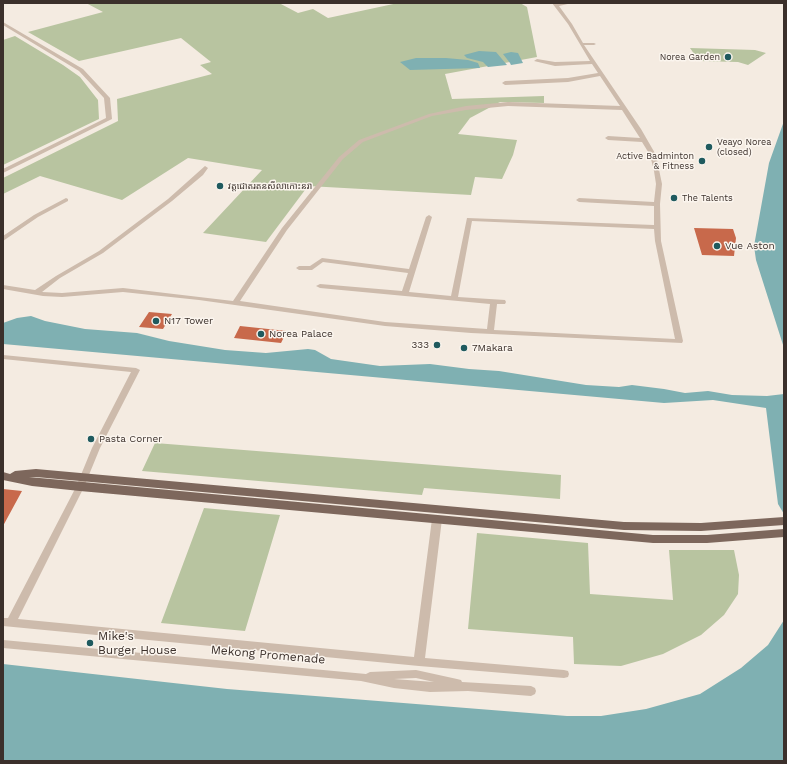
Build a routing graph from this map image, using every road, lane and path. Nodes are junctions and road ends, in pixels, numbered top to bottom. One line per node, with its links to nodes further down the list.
1 (570, 3): 2 (street)
2 (555, 4): 4 (street)
3 (3, 23): 14 (street)
4 (581, 44): 5 (street); 7 (street)
5 (594, 44)
6 (537, 61): 7 (street)
7 (593, 62): 8 (street)
8 (600, 74): 9 (street); 10 (street)
9 (505, 83)
10 (623, 108): 12 (street); 28 (street)
11 (608, 138): 12 (street)
12 (645, 140): 17 (street)
13 (205, 168): 25 (street)
14 (3, 170)
15 (66, 200): 20 (street)
16 (579, 200): 17 (street)
17 (657, 204): 19 (street)
18 (429, 217): 22 (street)
19 (658, 227): 27 (street); 31 (street)
20 (3, 239)
21 (299, 268): 22 (street)
22 (412, 271): 26 (street)
23 (320, 286): 26 (street)
24 (3, 287): 25 (street)
25 (36, 293): 28 (street)
26 (405, 294): 27 (street)
27 (454, 298): 29 (street)
28 (235, 302): 31 (street)
29 (494, 302): 30 (street); 31 (street)
30 (502, 302)
31 (490, 332)
32 (3, 357): 34 (street)
33 (3, 476): 34 (main road)
34 (82, 482): 35 (main road); 36 (main road); 38 (street)
35 (437, 519): 37 (main road); 40 (street)
36 (784, 521)
37 (784, 533)
38 (7, 622): 40 (street)
39 (3, 644): 42 (street, Mekong Promenade)
40 (419, 662): 41 (street)
41 (564, 674)
42 (531, 691)

